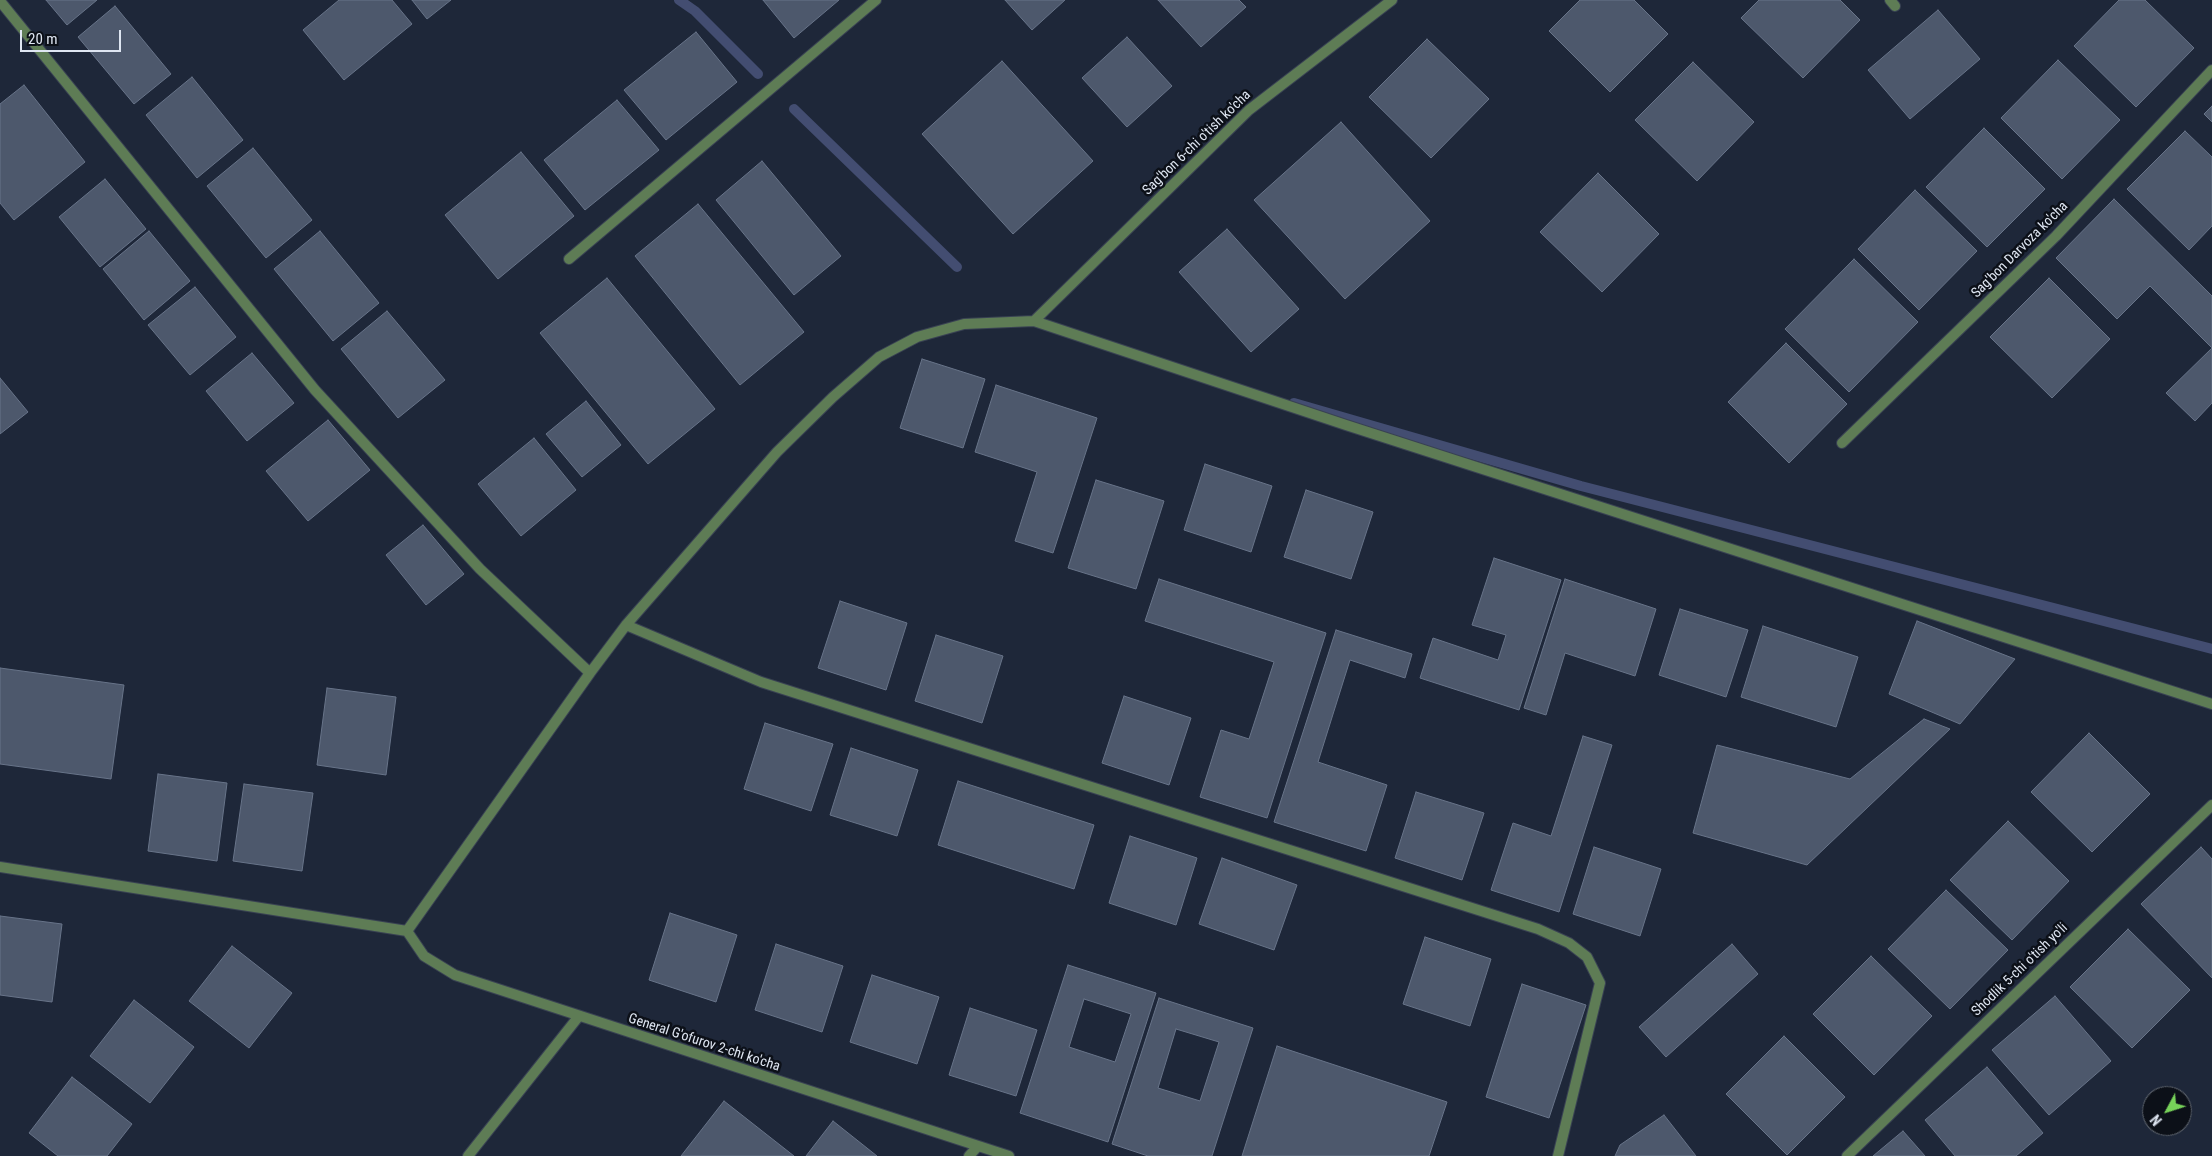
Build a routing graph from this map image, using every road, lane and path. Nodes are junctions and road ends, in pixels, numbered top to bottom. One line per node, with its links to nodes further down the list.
1 (876, 0): 5 (street)
2 (1392, 0): 6 (street, Sag'bon 6-chi o'tish ko'cha)
3 (0, 1): 9 (street)
4 (2212, 70): 7 (street, Sag'bon Darvoza ko'cha)
5 (569, 259)
6 (1034, 321): 8 (street); 10 (street)
7 (1842, 443)
8 (626, 625): 9 (street); 19 (street)
9 (590, 673): 13 (street)
10 (2212, 704)
11 (2212, 805): 20 (street, Shodlik 5-chi o'tish yo'li)
12 (0, 867): 13 (street)
13 (407, 931): 14 (street, General G'ofurov 2-chi ko'cha)
14 (579, 1016): 15 (street, General G'ofurov 2-chi ko'cha); 16 (street)
15 (978, 1146): 17 (street); 18 (street, General G'ofurov 2-chi ko'cha)
16 (468, 1156)
17 (969, 1156)
18 (1009, 1156)
19 (1558, 1156)
20 (1847, 1156)

